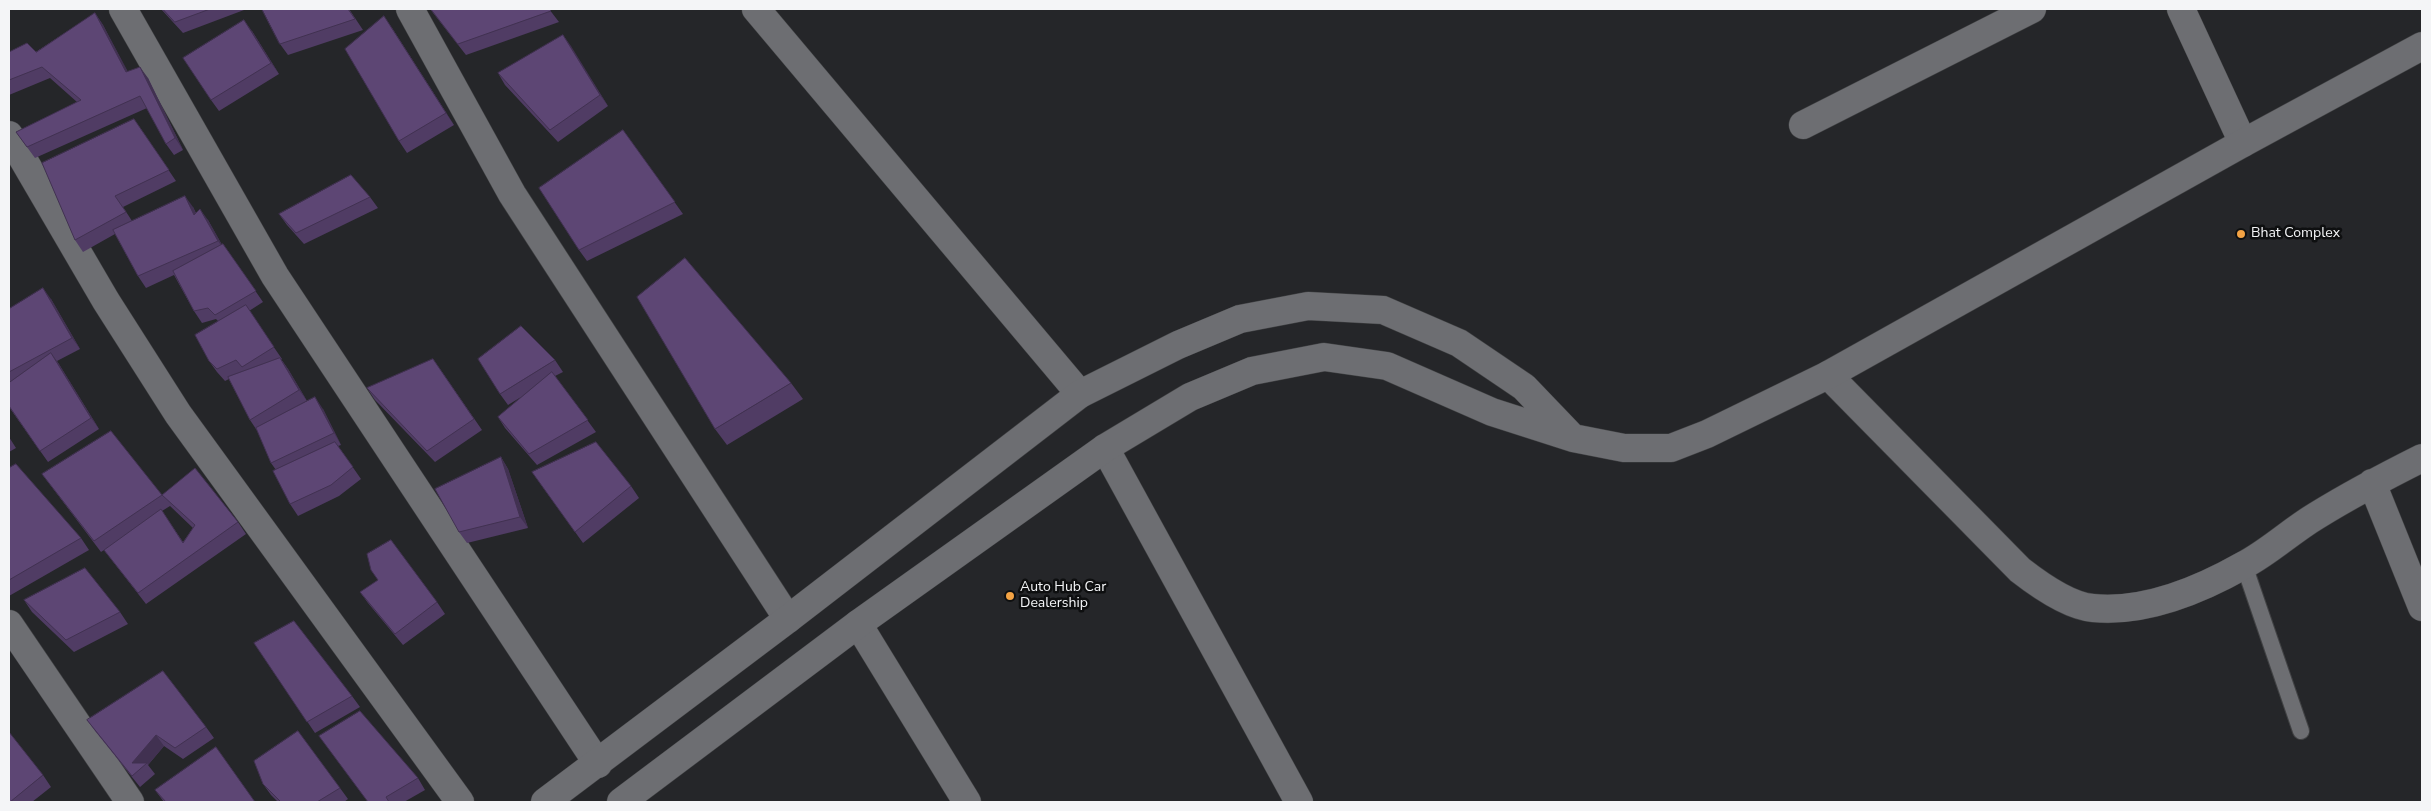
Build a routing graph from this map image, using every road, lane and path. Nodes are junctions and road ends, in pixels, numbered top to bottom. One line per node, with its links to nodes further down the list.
1 (122, 9): 22 (street)
2 (410, 9): 18 (street)
3 (756, 9): 11 (street)
4 (2032, 9): 7 (street)
5 (2181, 9): 9 (street)
6 (2422, 46): 9 (street)
7 (1802, 124)
8 (9, 135): 24 (street)
9 (2243, 143): 10 (street)
10 (1828, 375): 12 (street); 16 (street)
11 (1080, 394): 12 (street); 18 (street)
12 (1573, 438): 13 (street)
13 (1105, 448): 20 (street); 28 (street)
14 (2422, 458): 15 (street)
15 (2372, 483): 16 (street); 17 (street)
16 (2244, 565): 21 (lane)
17 (2422, 607)
18 (788, 619): 22 (street)
19 (9, 624): 23 (street)
20 (858, 624): 26 (street); 27 (street)
21 (2301, 731)
22 (598, 764): 25 (street)
23 (130, 802)
24 (460, 802)
25 (545, 802)
26 (621, 802)
27 (967, 802)
28 (1299, 802)

